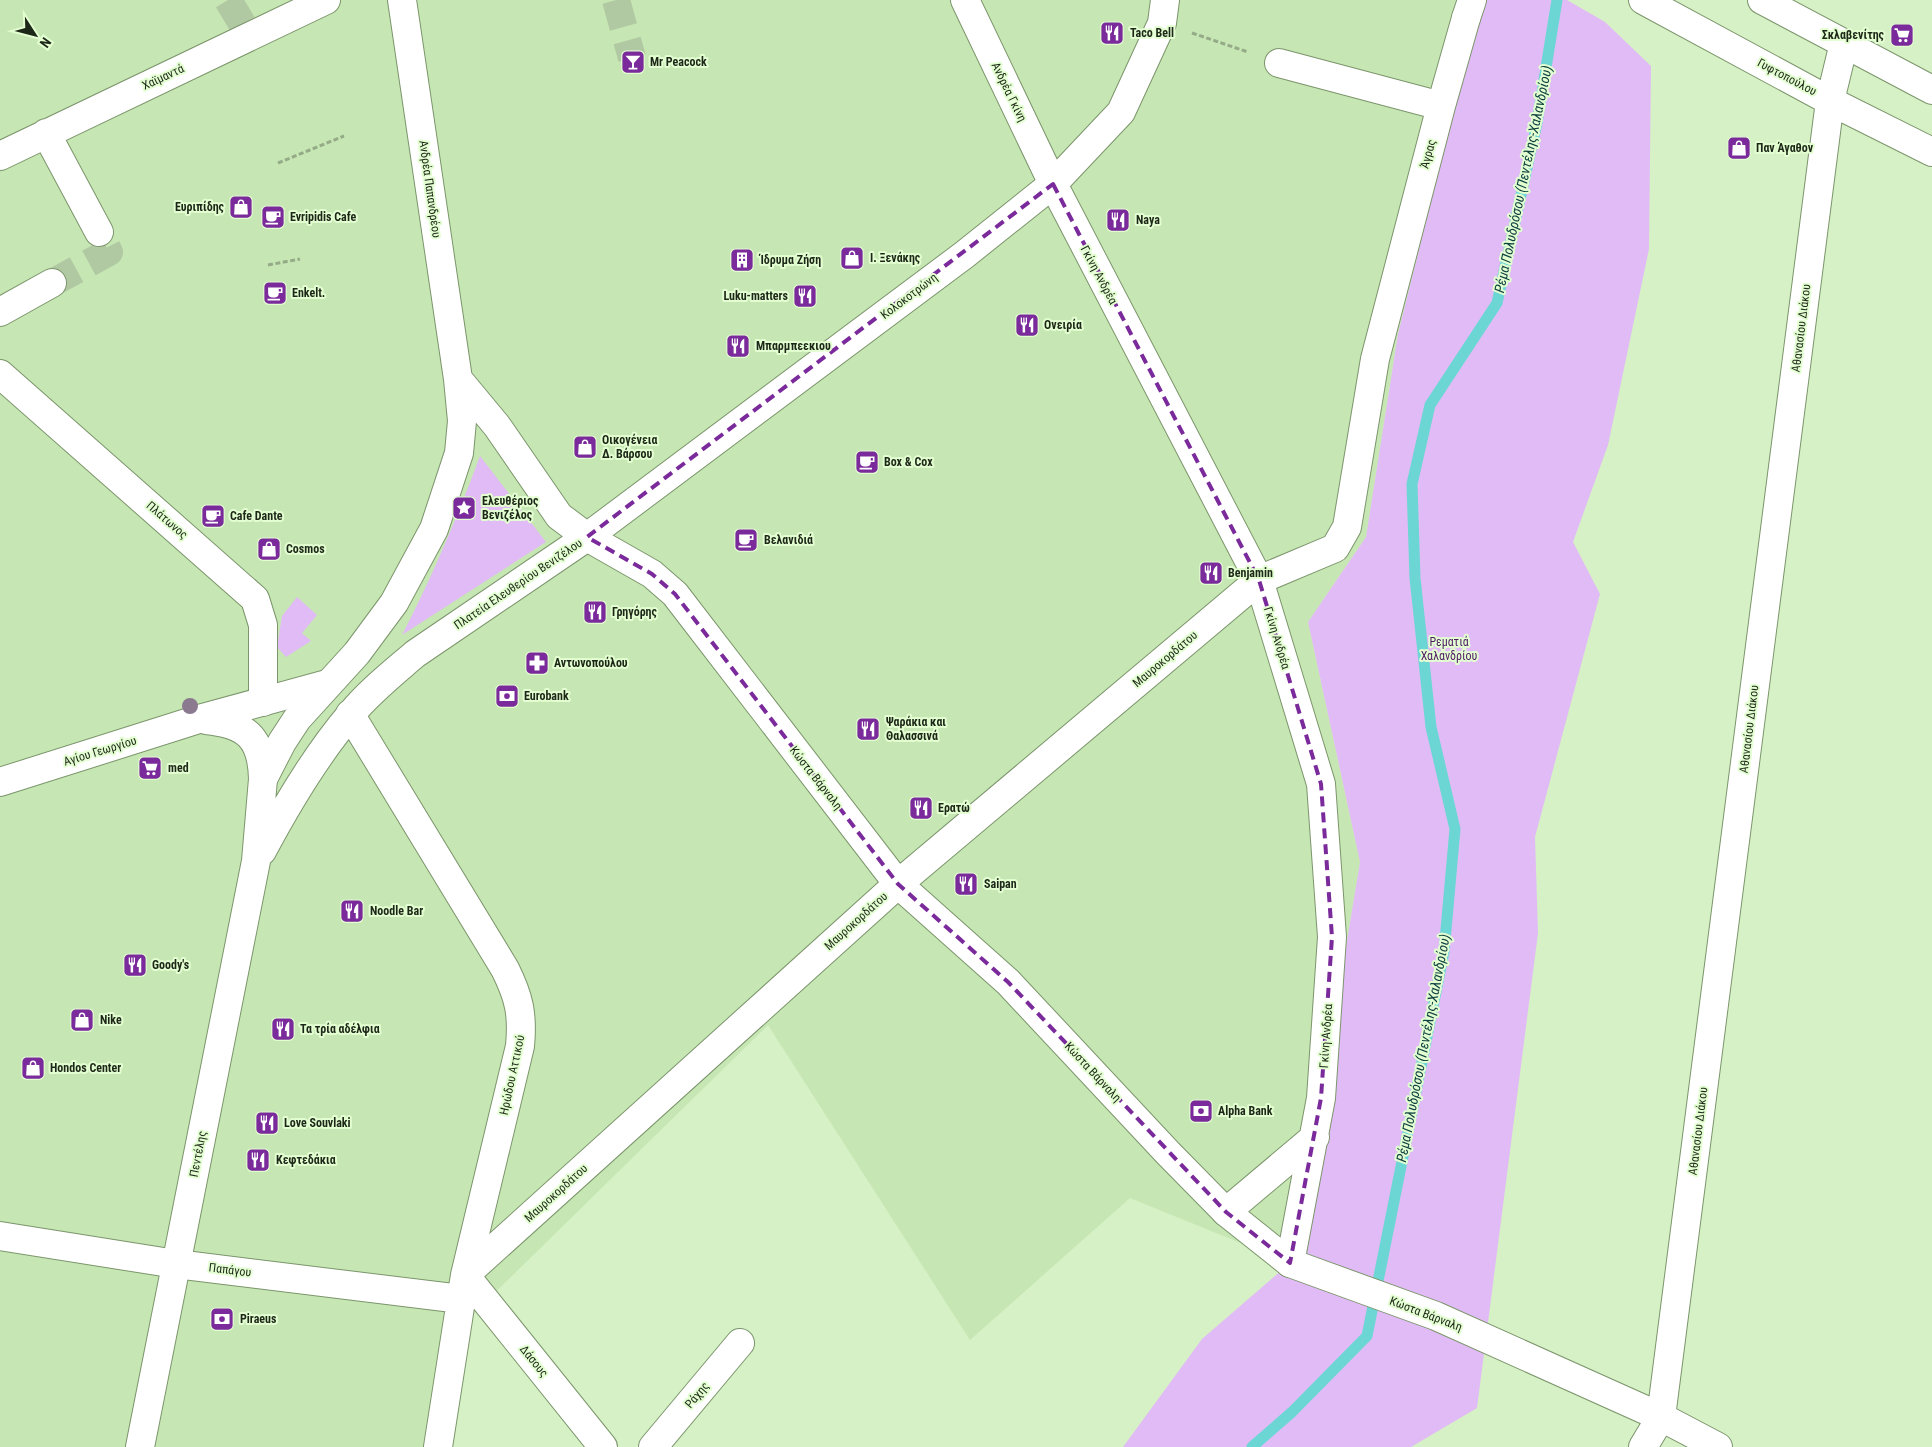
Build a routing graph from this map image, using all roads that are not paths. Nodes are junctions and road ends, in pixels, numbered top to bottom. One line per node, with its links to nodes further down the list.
1 (326, 0): 13 (street, Χαϊμαντά)
2 (402, 0): 21 (street, Ανδρέα Παπανδρέου)
3 (964, 0): 16 (street, Ανδρέα Γκίνη)
4 (1643, 0): 11 (street, Γυφτοπούλου)
5 (1762, 0): 8 (street)
6 (1469, 9): 12 (street, Άγρας)
7 (1164, 11): 16 (street, Κολοκοτρώνη)
8 (1844, 43): 10 (street); 11 (street, Αθανασίου Διάκου)
9 (1279, 63): 12 (street)
10 (1932, 90)
11 (1830, 100): 14 (street, Γυφτοπούλου); 40 (street, Αθανασίου Διάκου)
12 (1441, 106): 23 (street, Άγρας)
13 (46, 133): 15 (street, Χαϊμαντά); 17 (street)
14 (1932, 152)
15 (0, 156)
16 (1053, 184): 22 (street, Κολοκοτρώνη); 23 (street, Γκίνη Ανδρέα)
17 (99, 232)
18 (52, 284): 19 (street)
19 (0, 312)
20 (0, 374): 26 (street, Πλάτωνος)
21 (458, 378): 22 (street, Πλατεία Ελευθερίου Βενιζέλου); 25 (street)
22 (587, 537): 24 (street, Πλατεία Ελευθερίου Βενιζέλου); 32 (street, Κώστα Βάρναλη)
23 (1259, 580): 32 (street, Μαυροκορδάτου); 33 (street, Γκίνη Ανδρέα)
24 (415, 654): 25 (street, Πλατεία Ελευθερίου Βενιζέλου); 27 (street, Πλατεία Ελευθερίου Βενιζέλου)
25 (327, 684): 26 (street, Αγίου Γεωργίου); 29 (street)
26 (262, 702): 28 (street, Αγίου Γεωργίου)
27 (350, 714): 31 (street, Πλατεία Ελευθερίου Βενιζέλου); 38 (street, Ηρώδου Αττικού)
28 (199, 719): 29 (street, Αγίου Γεωργίου); 30 (street, Αγίου Γεωργίου)
29 (263, 779): 31 (street)
30 (0, 782)
31 (256, 862): 37 (street, Πεντέλης)
32 (898, 884): 34 (street, Κώστα Βάρναλη); 38 (street, Μαυροκορδάτου)
33 (1316, 1137): 34 (street); 36 (street, Γκίνη Ανδρέα)
34 (1226, 1212): 36 (street, Κώστα Βάρναλη)
35 (0, 1236): 37 (street, Παπάγου)
36 (1290, 1263): 40 (street, Κώστα Βάρναλη)
37 (176, 1264): 38 (street, Παπάγου); 41 (street, Πεντέλης)
38 (463, 1287): 42 (street, Ηρώδου Αττικού); 43 (street, Δάσους)
39 (740, 1344): 44 (street, Ράχης)
40 (1661, 1417): 45 (street); 46 (street, Κώστα Βάρναλη)
41 (140, 1447)
42 (438, 1447)
43 (603, 1447)
44 (654, 1447)
45 (1643, 1447)
46 (1718, 1447)

